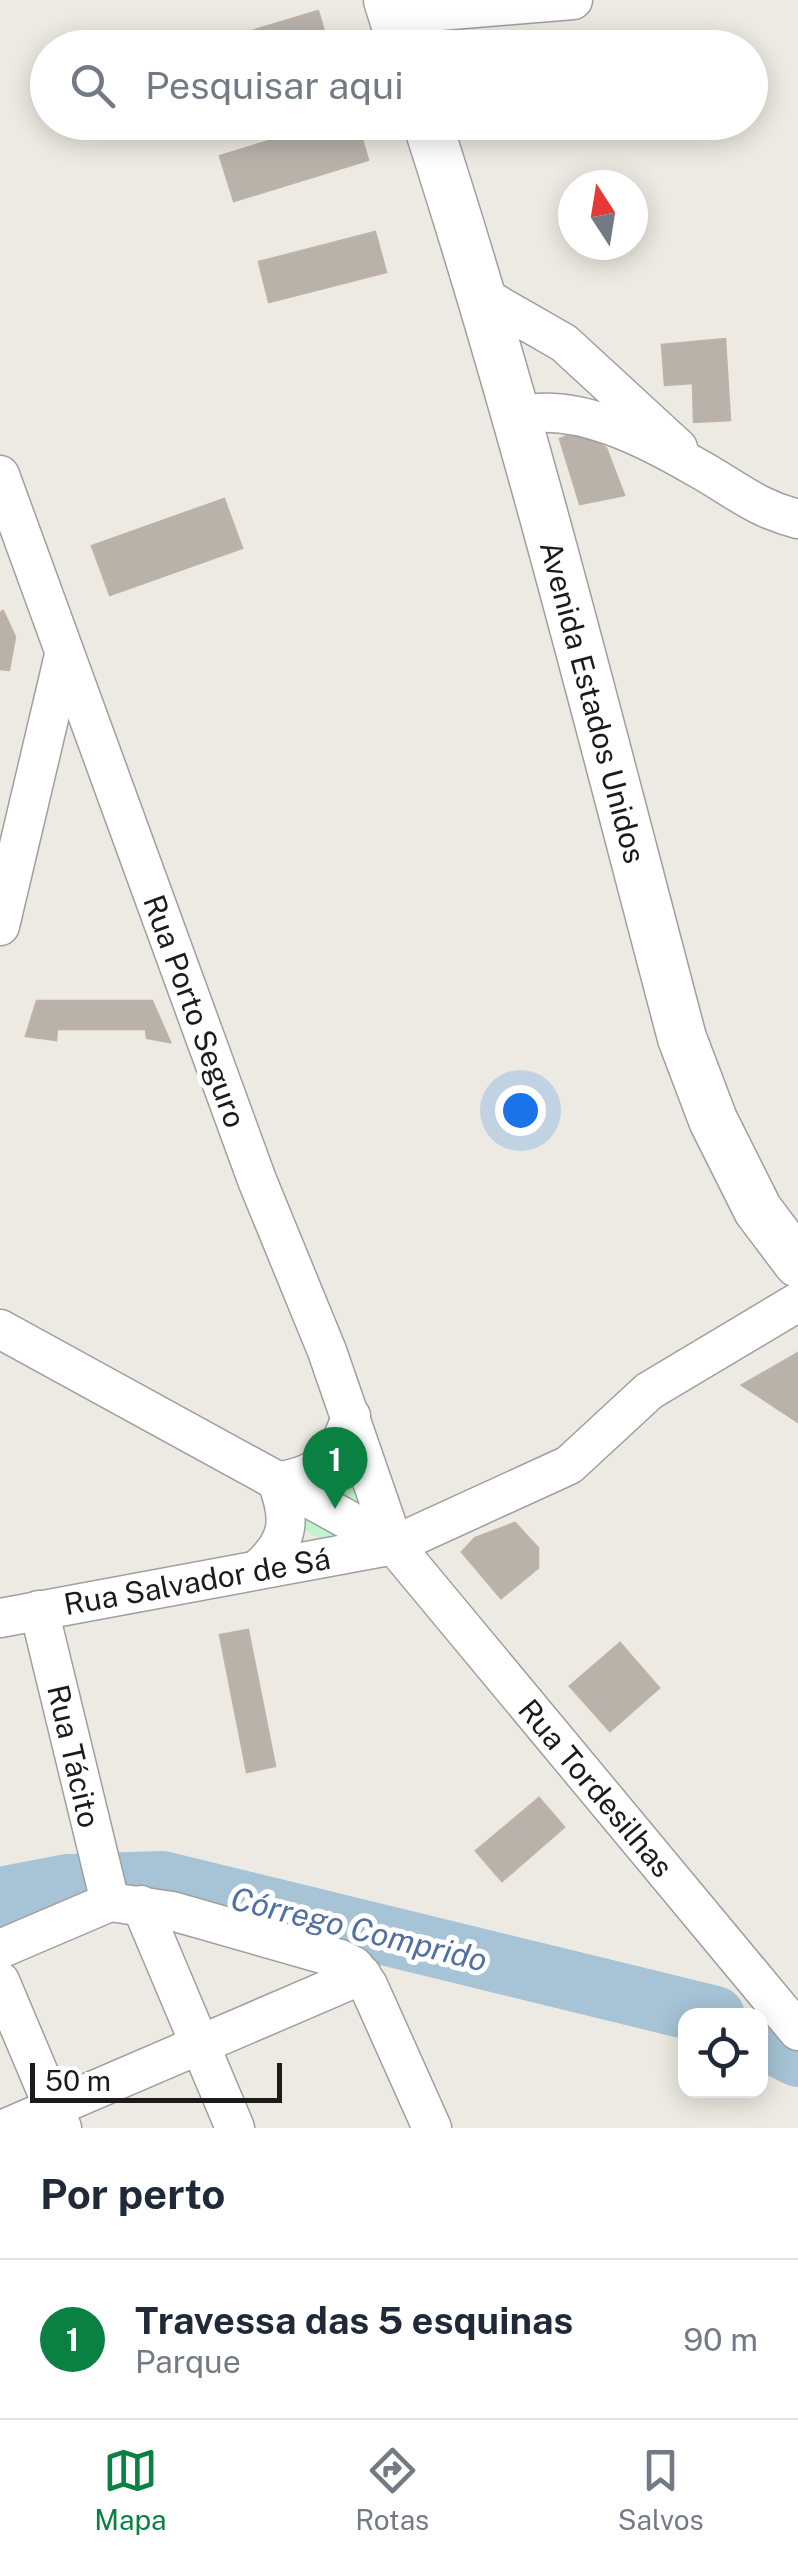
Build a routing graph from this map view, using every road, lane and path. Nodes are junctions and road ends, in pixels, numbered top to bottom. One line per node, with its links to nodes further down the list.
1 (572, 0): 2 (street)
2 (394, 21)
3 (433, 140): 4 (street, Avenida Estados Unidos)
4 (484, 297): 5 (street, Avenida Estados Unidos); 6 (street)
5 (518, 416): 6 (street); 12 (street, Avenida Estados Unidos)
6 (693, 465): 8 (street)
7 (0, 475): 9 (street, Rua Porto Seguro)
8 (798, 519)
9 (9, 523): 10 (street, Rua Porto Seguro)
10 (64, 655): 11 (street); 15 (street, Rua Porto Seguro)
11 (0, 926)
12 (798, 1263)
13 (798, 1302): 17 (street, Rua Salvador de Sá)
14 (0, 1330): 16 (street)
15 (351, 1416): 16 (street); 17 (street, Rua Porto Seguro)
16 (276, 1482): 17 (street); 18 (street)
17 (394, 1545): 18 (street, Rua Salvador de Sá); 25 (street, Rua Tordesilhas)
18 (257, 1570): 19 (street, Rua Salvador de Sá)
19 (39, 1610): 20 (street, Rua Salvador de Sá); 21 (street, Rua Tácito)
20 (0, 1618)
21 (115, 1893): 22 (street); 23 (street); 26 (street, Rua Tácito)
22 (0, 1949)
23 (362, 1975): 26 (street); 28 (street)
24 (0, 1981): 27 (street)
25 (798, 2031)
26 (200, 2044): 27 (street); 30 (street, Rua Tácito)
27 (58, 2118): 29 (street)
28 (421, 2124)
29 (6, 2128)
30 (235, 2128)

